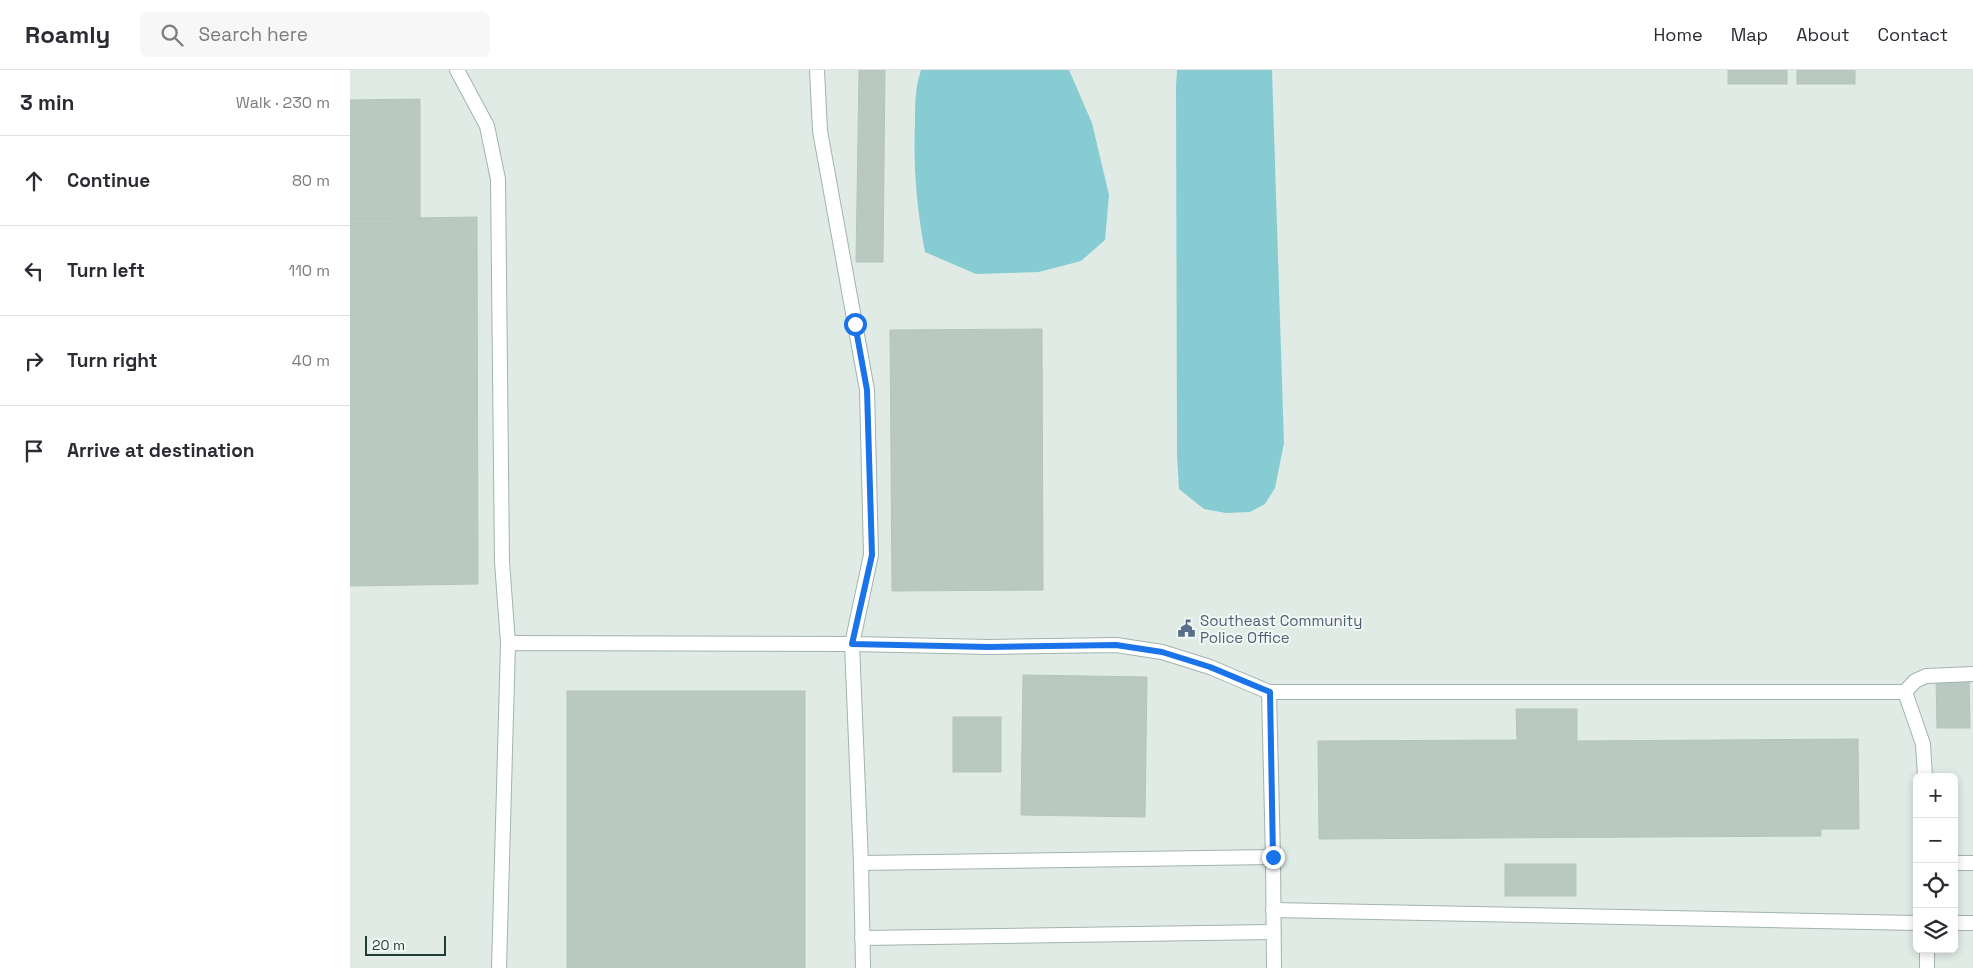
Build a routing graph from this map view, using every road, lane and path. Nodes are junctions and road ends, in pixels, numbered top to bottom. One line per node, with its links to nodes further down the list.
1 (457, 70): 3 (lane)
2 (817, 70): 4 (lane)
3 (508, 643): 4 (lane); 20 (lane)
4 (852, 644): 6 (lane); 10 (lane)
5 (1973, 674): 7 (lane)
6 (1270, 692): 7 (lane); 9 (lane)
7 (1905, 692): 8 (lane)
8 (1925, 773)
9 (1273, 857): 10 (lane); 13 (lane)
10 (861, 863): 18 (lane)
11 (1958, 863): 12 (lane)
12 (1973, 863)
13 (1273, 910): 14 (lane); 17 (lane)
14 (1913, 923)
15 (1958, 923): 16 (lane)
16 (1973, 923)
17 (1273, 932): 18 (lane); 22 (lane)
18 (862, 938): 21 (lane)
19 (1927, 953): 23 (lane)
20 (499, 968)
21 (863, 968)
22 (1274, 968)
23 (1927, 968)

